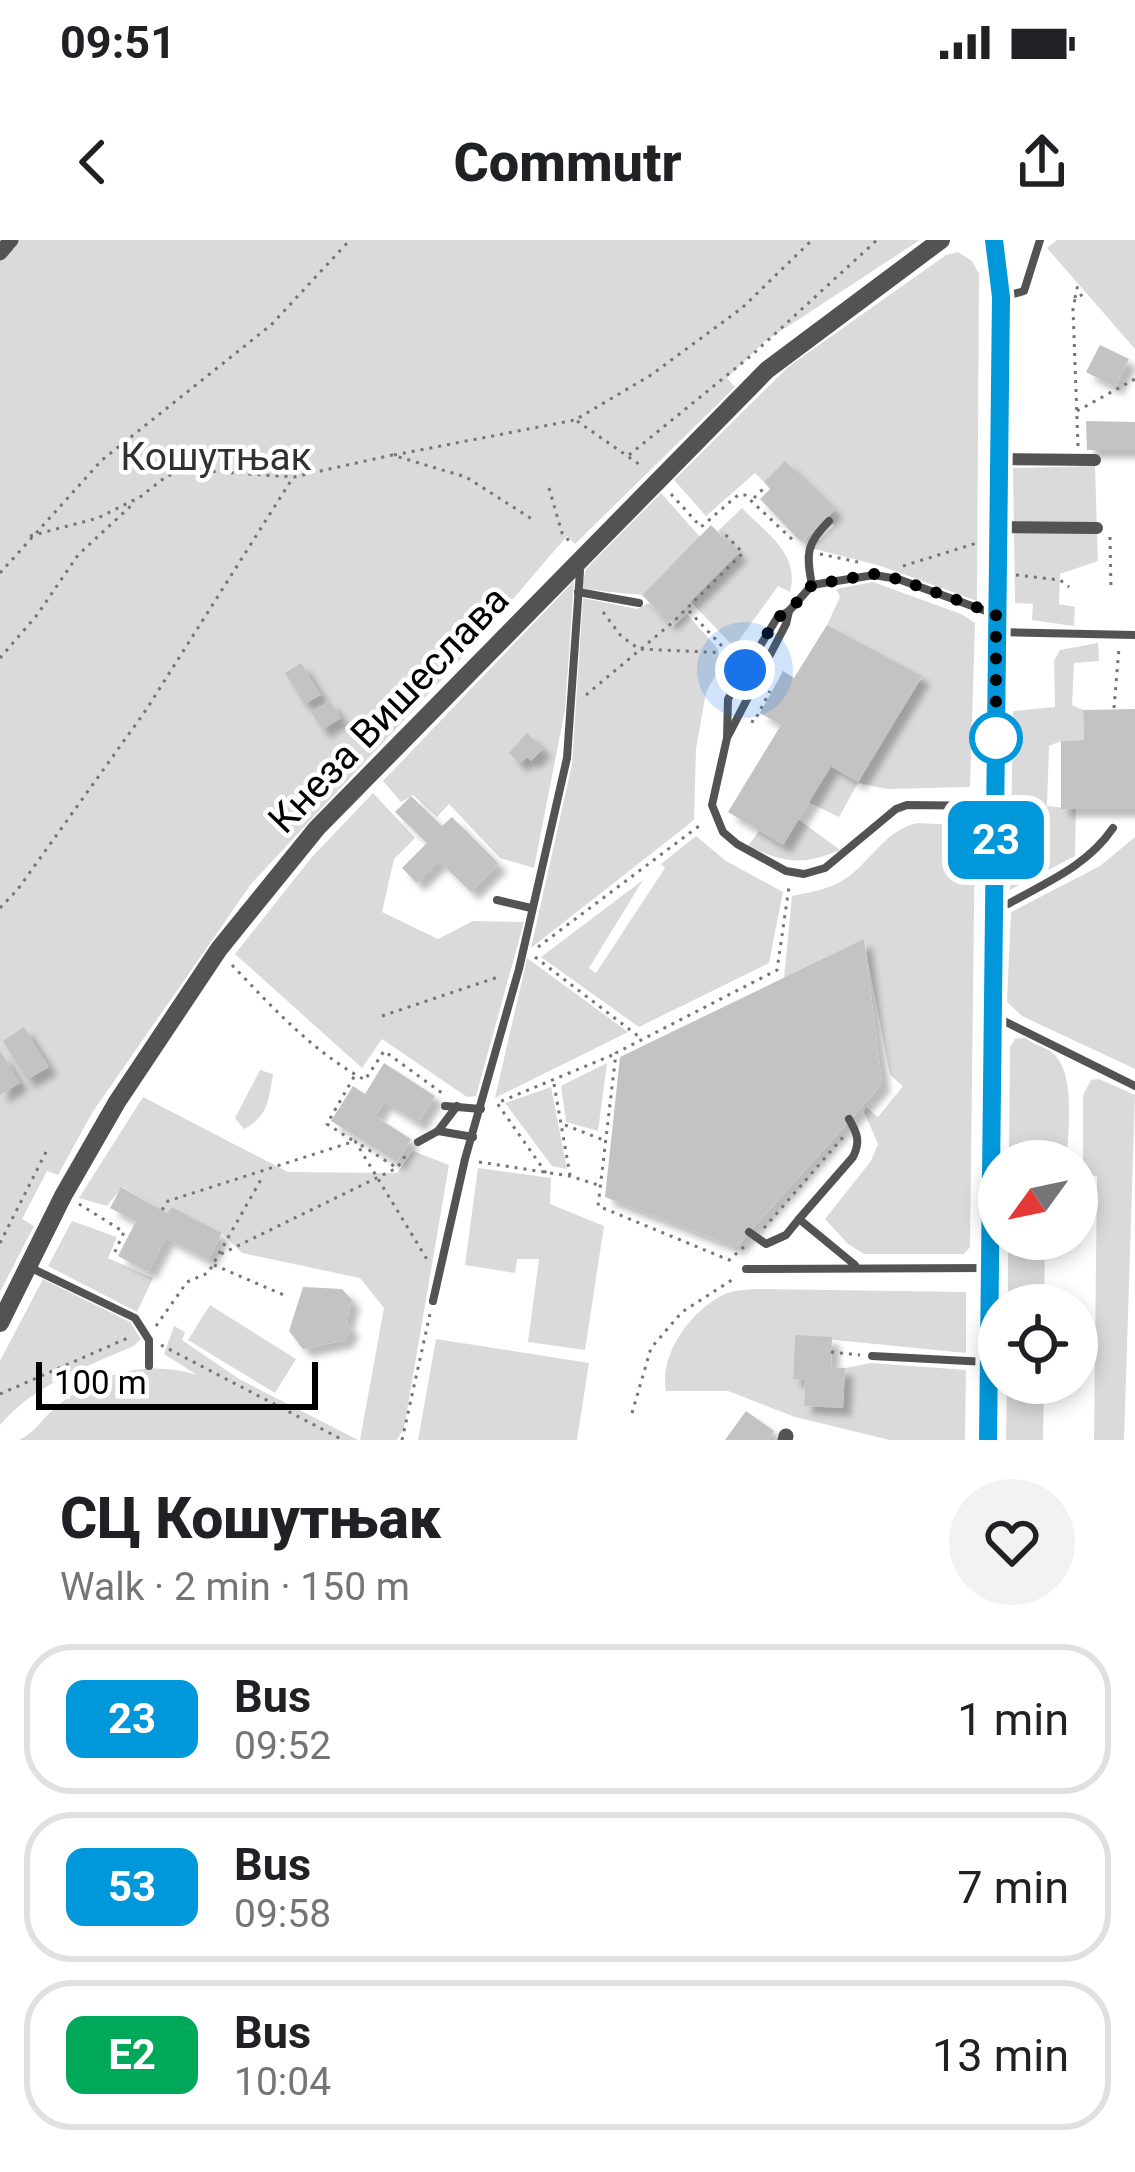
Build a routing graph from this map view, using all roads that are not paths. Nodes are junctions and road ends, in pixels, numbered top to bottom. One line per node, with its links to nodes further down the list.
1 (11, 240): 5 (street)
2 (941, 240): 12 (street, Кнеза Вишеслава)
3 (988, 240): 6 (main road)
4 (1040, 240): 6 (lane)
5 (0, 253)
6 (1001, 297): 7 (main road)
7 (998, 459): 8 (street); 11 (main road)
8 (1095, 460)
9 (829, 521): 13 (lane)
10 (1103, 532): 11 (street)
11 (990, 535): 17 (main road)
12 (576, 557): 14 (lane); 36 (street, Кнеза Вишеслава)
13 (812, 585): 16 (lane); 17 (lane)
14 (578, 592): 15 (lane); 24 (lane)
15 (639, 603)
16 (789, 611): 19 (lane); 19 (lane)
17 (996, 623): 18 (lane); 20 (main road)
18 (1135, 635)
19 (727, 738): 20 (lane)
20 (996, 806): 23 (main road)
21 (1113, 828): 23 (lane)
22 (497, 900): 24 (lane)
23 (994, 905): 25 (main road)
24 (531, 908): 29 (lane)
25 (993, 1016): 26 (lane); 38 (main road)
26 (1135, 1086)
27 (458, 1105): 28 (lane); 29 (lane); 31 (lane)
28 (445, 1106)
29 (481, 1109): 32 (lane)
30 (851, 1123): 34 (lane)
31 (437, 1131): 32 (lane); 33 (lane)
32 (473, 1137): 41 (lane)
33 (418, 1142)
34 (799, 1219): 35 (lane); 37 (lane)
35 (752, 1235)
36 (28, 1266): 42 (street, Кнеза Вишеслава); 45 (lane)
37 (856, 1266): 38 (lane); 39 (lane)
38 (990, 1268): 40 (main road)
39 (746, 1269)
40 (990, 1284)
41 (433, 1301)
42 (0, 1323)
43 (872, 1356): 44 (lane)
44 (978, 1361)
45 (149, 1366)
46 (988, 1404): 47 (main road)
47 (988, 1440)

